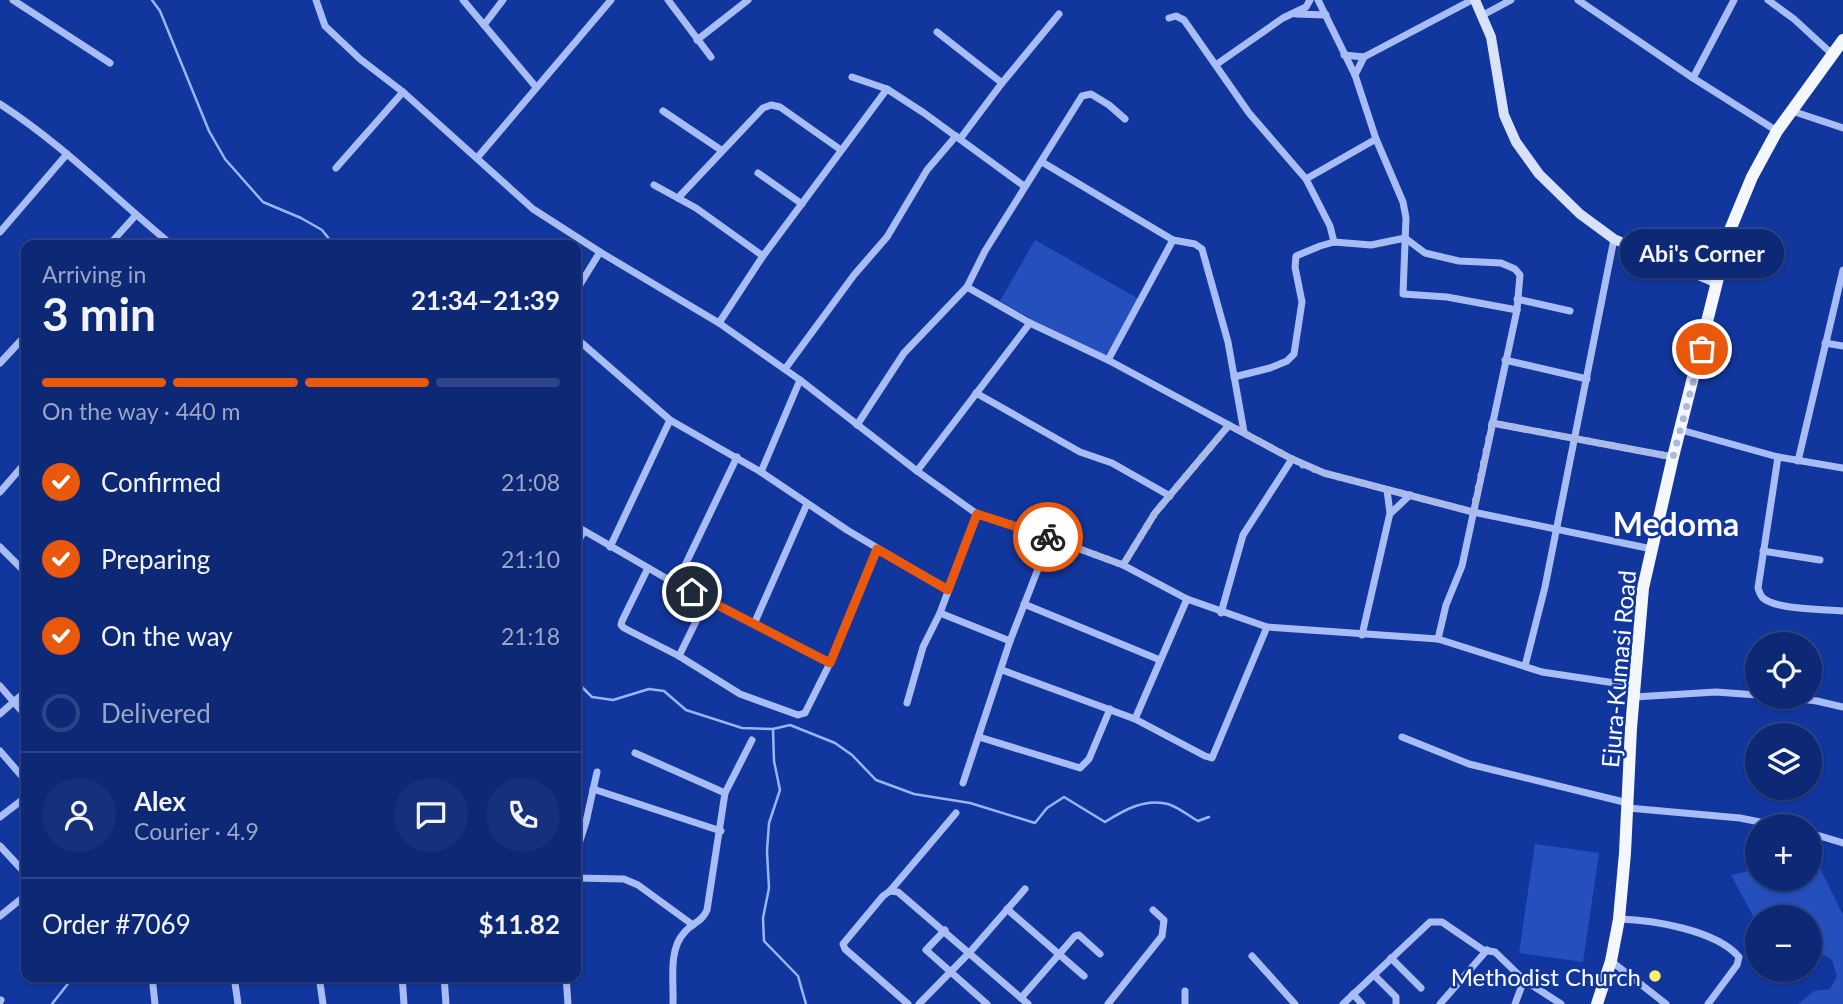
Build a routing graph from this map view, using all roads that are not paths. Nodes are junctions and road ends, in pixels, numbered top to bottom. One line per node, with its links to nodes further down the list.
1 (13, 0): 28 (street)
2 (316, 0): 36 (street)
3 (463, 0): 20 (street)
4 (503, 0): 20 (street)
5 (611, 0): 34 (street)
6 (668, 0): 22 (street)
7 (748, 0): 22 (street)
8 (1310, 0): 16 (street)
9 (1318, 0): 17 (street)
10 (1473, 0): 18 (street); 27 (street)
11 (1511, 0): 18 (street)
12 (1578, 0): 32 (street)
13 (1734, 0): 32 (street)
14 (1768, 0): 24 (street)
15 (1059, 13): 33 (street)
16 (1294, 14): 17 (street); 29 (street)
17 (1326, 15): 25 (street)
18 (1483, 15): 60 (street)
19 (1169, 19): 29 (street)
20 (484, 25): 34 (street)
21 (937, 32): 33 (street)
22 (698, 40): 26 (street)
23 (1843, 40): 24 (main road, Ejura-Kumasi Road)
24 (1832, 54): 39 (main road, Ejura-Kumasi Road)
25 (1344, 55): 27 (street); 30 (street)
26 (711, 57)
27 (1363, 57): 30 (street)
28 (110, 64)
29 (1217, 64): 52 (street)
30 (1355, 75): 44 (street)
31 (852, 77): 35 (street)
32 (1693, 78): 42 (street)
33 (1002, 83): 43 (street)
34 (536, 87): 48 (street)
35 (887, 89): 43 (street); 46 (street)
36 (403, 92): 48 (street); 50 (street)
37 (0, 104): 47 (street)
38 (663, 111): 45 (street)
39 (1792, 111): 41 (street); 42 (main road, Ejura-Kumasi Road)
40 (1125, 118): 49 (street)
41 (1843, 128)
42 (1777, 131): 69 (main road, Ejura-Kumasi Road)
43 (958, 137): 54 (street); 83 (street)
44 (1376, 139): 52 (street); 59 (street)
45 (720, 150): 46 (street); 55 (street)
46 (841, 150): 56 (street)
47 (67, 155): 57 (street); 58 (street)
48 (477, 158): 65 (street)
49 (1042, 162): 54 (street); 63 (street)
50 (336, 168)
51 (758, 173): 56 (street)
52 (1307, 179): 64 (street)
53 (654, 185): 55 (street)
54 (1024, 186): 70 (street)
55 (678, 198): 66 (street)
56 (802, 204): 66 (street)
57 (136, 215): 61 (street); 62 (street)
58 (0, 232)
59 (1405, 238): 64 (street); 71 (street); 72 (street)
60 (1614, 239): 69 (street); 85 (street)
61 (114, 240)
62 (166, 240)
63 (1173, 240): 80 (street); 84 (street)
64 (1334, 243): 84 (street)
65 (600, 252): 68 (street); 74 (street)
66 (763, 256): 74 (street)
67 (1843, 270): 78 (street)
68 (581, 283)
69 (1717, 283): 92 (main road, Ejura-Kumasi Road)
70 (967, 287): 75 (street); 90 (street)
71 (1517, 299): 72 (street); 73 (street)
72 (1517, 310): 81 (street)
73 (1570, 311)
74 (719, 323): 83 (street)
75 (1030, 323): 80 (street); 87 (street)
76 (21, 340): 82 (street)
77 (581, 342): 88 (street)
78 (1825, 343): 79 (street); 99 (street)
79 (1843, 346)
80 (1108, 360): 91 (street)
81 (1505, 360): 85 (street); 89 (street)
82 (0, 363)
83 (785, 369): 86 (street)
84 (1234, 377): 93 (street)
85 (1587, 379): 94 (street)
86 (800, 380): 90 (street); 103 (street)
87 (976, 393): 102 (street); 107 (street)
88 (670, 420): 95 (street); 118 (street)
89 (1492, 423): 94 (street); 109 (street)
90 (857, 425): 102 (street)
91 (1229, 425): 93 (street); 107 (street)
92 (1681, 430): 96 (main road, Ejura-Kumasi Road); 97 (street)
93 (1244, 432): 98 (street)
94 (1573, 437): 96 (street); 113 (street)
95 (737, 457): 103 (street); 126 (street)
96 (1673, 457): 120 (main road, Ejura-Kumasi Road)
97 (1778, 457): 99 (street); 121 (street)
98 (1292, 459): 104 (street); 133 (street)
99 (1798, 461): 101 (street)
100 (21, 468): 105 (street)
101 (1843, 468)
102 (917, 471): 111 (street)
103 (761, 472): 108 (street)
104 (1387, 491): 106 (street); 110 (street)
105 (0, 492)
106 (1410, 495): 109 (street); 110 (street)
107 (1170, 496): 123 (street)
108 (807, 504): 119 (street); 134 (street)
109 (1473, 512): 113 (street); 137 (street)
110 (1390, 513): 136 (street)
111 (977, 514): 116 (street); 127 (street)
112 (581, 529): 114 (street)
113 (1556, 530): 120 (street); 142 (street)
114 (584, 531): 115 (street); 118 (street)
115 (581, 536)
116 (1050, 538): 123 (street); 130 (street)
117 (0, 547): 124 (street)
118 (610, 547): 125 (street)
119 (877, 549): 127 (street); 141 (street)
120 (1652, 549): 145 (main road, Ejura-Kumasi Road)
121 (1763, 551): 122 (street); 131 (street)
122 (1820, 560)
123 (1123, 565): 128 (street)
124 (21, 568)
125 (648, 568): 126 (street); 139 (street)
126 (676, 584): 129 (street)
127 (948, 590): 132 (street)
128 (1187, 599): 133 (street); 140 (street)
129 (707, 600): 134 (street); 139 (street)
130 (1024, 604): 138 (street); 140 (street)
131 (1843, 611)
132 (940, 613): 138 (street); 150 (street)
133 (1222, 613): 135 (street)
134 (754, 624): 141 (street)
135 (1267, 627): 136 (street); 155 (street)
136 (1362, 635): 137 (street)
137 (1438, 639): 142 (street)
138 (1010, 641): 143 (street)
139 (679, 656): 141 (street)
140 (1160, 660): 155 (street)
141 (830, 663)
142 (1525, 666): 145 (street)
143 (1002, 670): 152 (street); 156 (street)
144 (0, 686): 149 (street)
145 (1634, 691): 146 (street); 167 (main road, Ejura-Kumasi Road)
146 (1745, 694)
147 (21, 696): 149 (street)
148 (1822, 702): 151 (street)
149 (14, 703): 153 (street); 154 (street)
150 (907, 703)
151 (1843, 708)
152 (1110, 709): 155 (street); 156 (street)
153 (21, 711)
154 (0, 714)
155 (1135, 719)
156 (979, 737): 163 (street)
157 (1402, 737): 167 (street)
158 (752, 740): 165 (street)
159 (0, 751): 162 (street)
160 (635, 753): 165 (street)
161 (597, 772): 164 (street)
162 (21, 775)
163 (963, 783)
164 (593, 789): 172 (street); 173 (street)
165 (725, 793): 173 (street)
166 (21, 801): 169 (street)
167 (1628, 805): 170 (street); 186 (main road, Ejura-Kumasi Road)
168 (956, 813): 181 (street)
169 (0, 817)
170 (1745, 819)
171 (581, 822): 172 (street)
172 (586, 822): 175 (street)
173 (721, 831): 187 (street)
174 (1822, 837): 176 (street)
175 (581, 838)
176 (1843, 843)
177 (0, 846): 178 (street)
178 (21, 869)
179 (581, 878): 187 (street)
180 (1025, 889): 183 (street)
181 (891, 891): 188 (street); 217 (street)
182 (21, 899): 185 (street)
183 (1007, 909): 190 (street); 191 (street)
184 (1153, 910): 221 (street)
185 (0, 916)
186 (1619, 919): 195 (main road, Ejura-Kumasi Road); 232 (street)
187 (693, 925): 216 (street)
188 (945, 930): 190 (street); 196 (street)
189 (1486, 950): 194 (street); 199 (street); 227 (street)
190 (970, 952): 196 (street); 209 (street)
191 (1059, 953): 192 (street); 197 (street); 209 (street)
192 (1100, 954)
193 (1252, 956): 223 (street)
194 (1391, 958): 198 (street); 206 (street)
195 (1611, 961): 230 (main road, Ejura-Kumasi Road); 231 (street)
196 (949, 971): 218 (street); 219 (street)
197 (1084, 975)
198 (1374, 975): 208 (street); 226 (street)
199 (1524, 980): 228 (street); 229 (street)
200 (153, 982): 210 (street)
201 (235, 982): 211 (street)
202 (320, 982): 212 (street)
203 (402, 982): 213 (street)
204 (444, 982): 214 (street)
205 (566, 982): 215 (street)
206 (1421, 988)
207 (1185, 991): 222 (street)
208 (1353, 994): 224 (street); 225 (street)
209 (1021, 998): 220 (street)
210 (155, 1004)
211 (238, 1004)
212 (323, 1004)
213 (404, 1004)
214 (446, 1004)
215 (568, 1004)
216 (673, 1004)
217 (908, 1004)
218 (919, 1004)
219 (987, 1004)
220 (1028, 1004)
221 (1108, 1004)
222 (1185, 1004)
223 (1295, 1004)
224 (1343, 1004)
225 (1363, 1004)
226 (1396, 1004)
227 (1440, 1004)
228 (1515, 1004)
229 (1561, 1004)
230 (1597, 1004)
231 (1666, 1004)
232 (1708, 1004)

